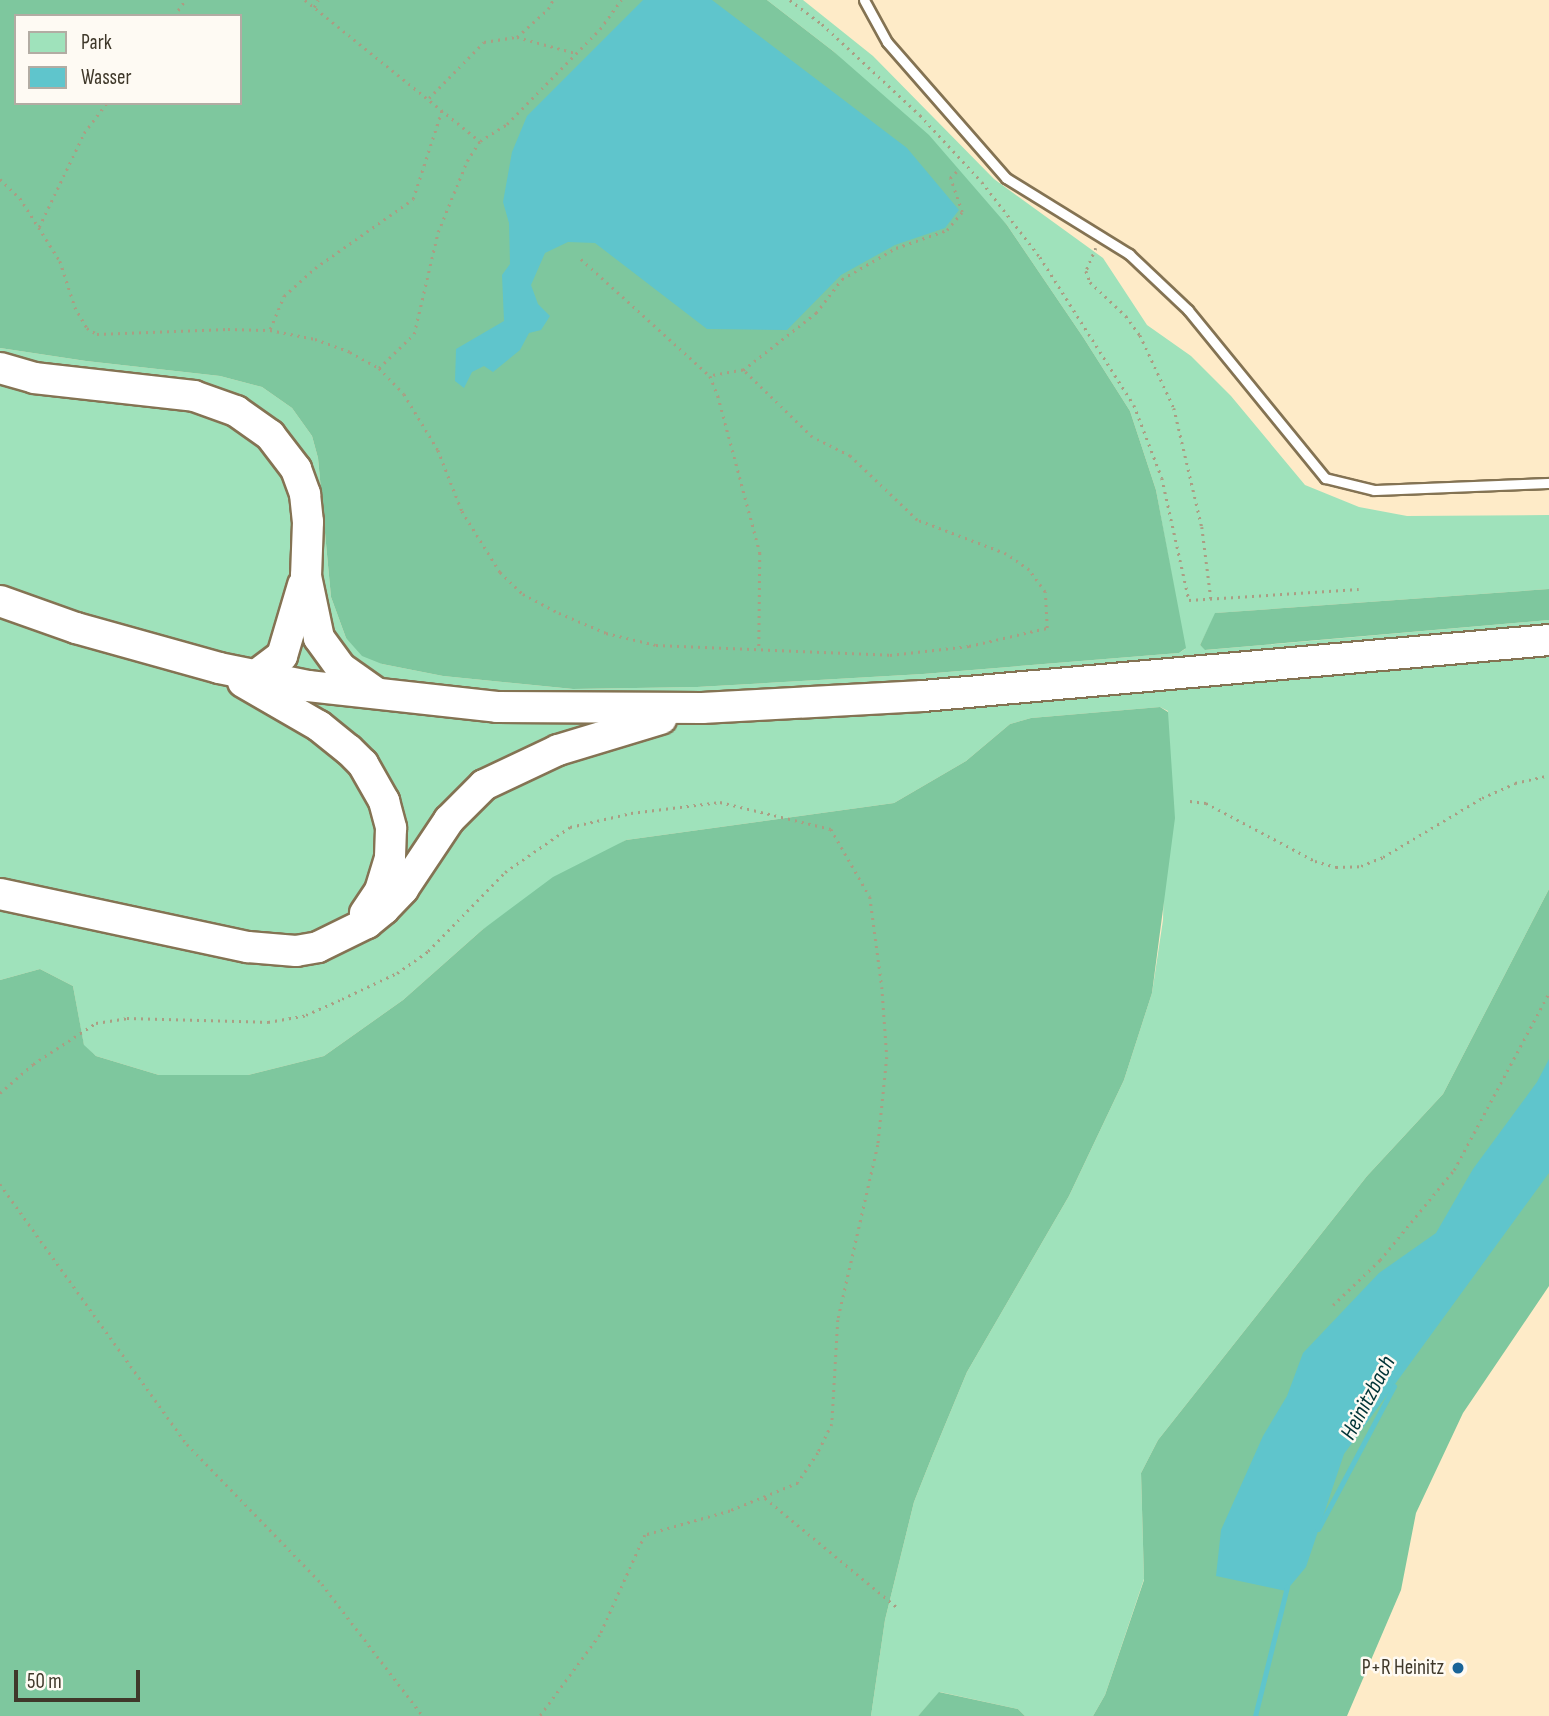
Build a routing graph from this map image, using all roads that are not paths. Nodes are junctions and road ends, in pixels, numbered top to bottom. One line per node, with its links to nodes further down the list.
1 (864, 0): 3 (lane)
2 (9, 379): 4 (highway)
3 (1549, 483)
4 (306, 576): 8 (highway); 9 (highway)
5 (0, 601): 7 (highway)
6 (1549, 640): 10 (highway)
7 (219, 668): 8 (highway); 12 (highway)
8 (255, 676): 9 (highway)
9 (380, 696): 10 (highway)
10 (702, 708): 12 (highway)
11 (0, 894): 12 (highway)
12 (345, 936)

